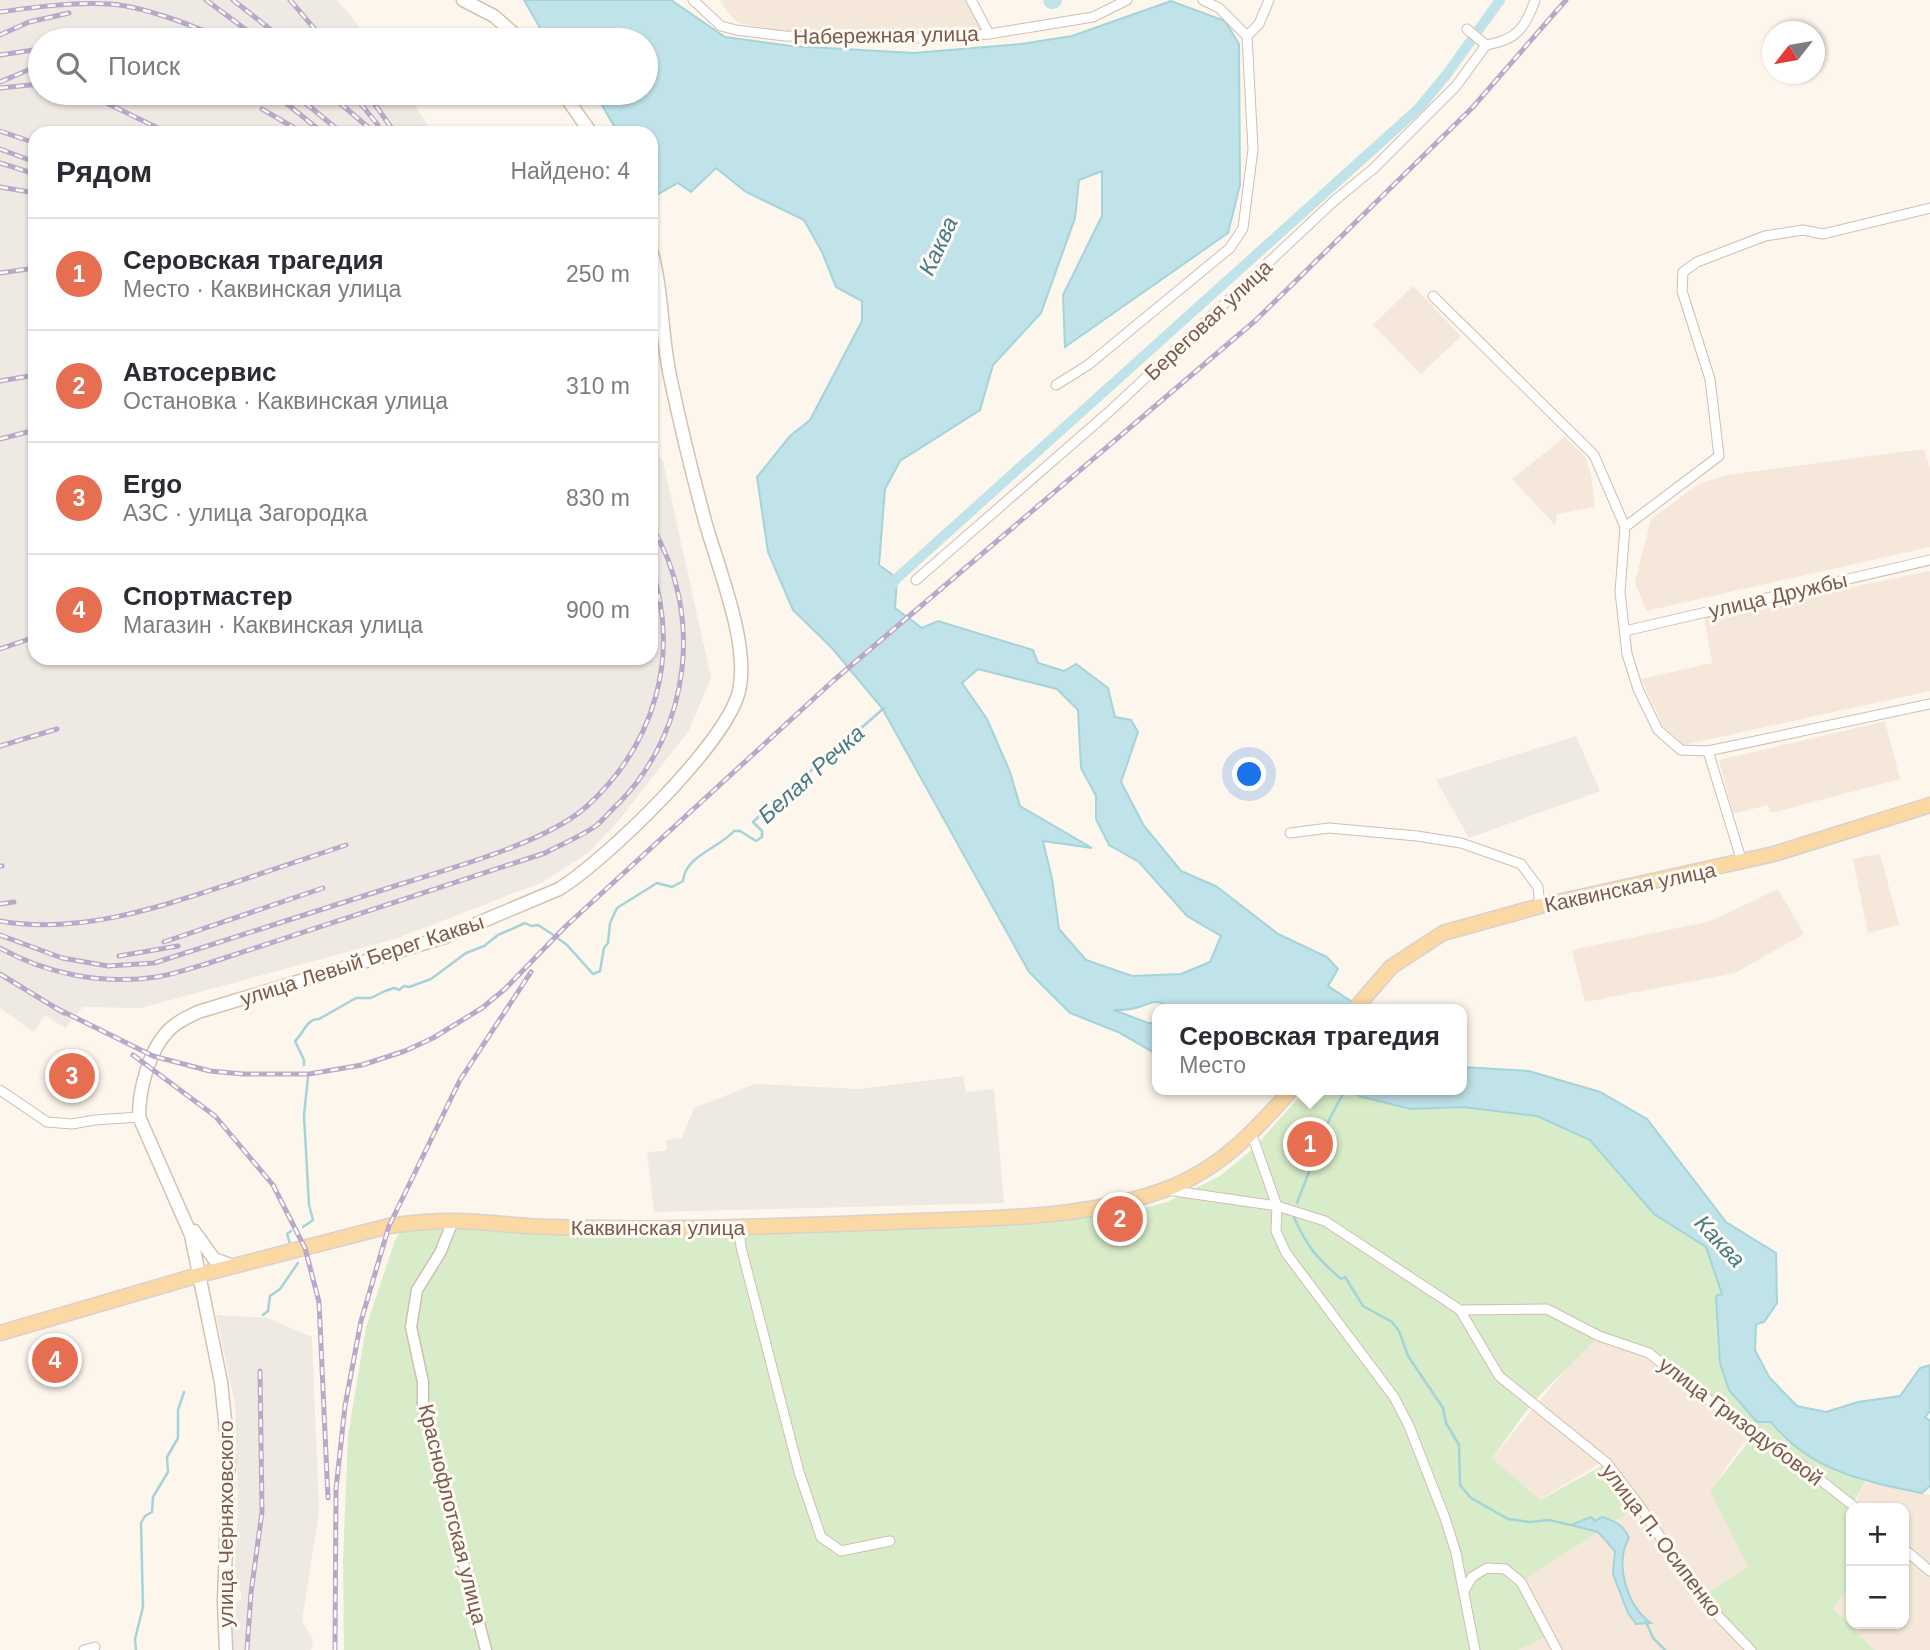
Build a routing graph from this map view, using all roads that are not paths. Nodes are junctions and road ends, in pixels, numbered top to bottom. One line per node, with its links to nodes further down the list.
1 (463, 0): 8 (main road)
2 (692, 0): 10 (street, Набережная улица)
3 (971, 0): 10 (street)
4 (1127, 0): 10 (street, Набережная улица)
5 (1203, 0): 11 (street)
6 (1269, 0): 11 (street)
7 (1535, 0): 12 (street)
8 (508, 28)
9 (1467, 29): 12 (street)
10 (989, 34)
11 (1247, 36): 18 (street)
12 (1486, 45): 21 (street, Береговая улица)
13 (571, 105): 14 (main road)
14 (586, 126)
15 (1930, 208): 19 (street)
16 (658, 285): 32 (main road, улица Левый Берег Каквы)
17 (1433, 296): 19 (street)
18 (1056, 385)
19 (1625, 527): 22 (street)
20 (1930, 560): 22 (street, улица Дружбы)
21 (916, 580)
22 (1625, 631): 24 (street)
23 (1930, 704): 24 (street)
24 (1708, 751): 27 (street)
25 (1930, 805): 27 (main road, Каквинская улица)
26 (1290, 833): 28 (street)
27 (1742, 862): 28 (main road, Каквинская улица)
28 (1540, 906): 29 (main road, Каквинская улица)
29 (1359, 1004)
30 (0, 1090): 32 (street)
31 (1287, 1095): 33 (main road, Каквинская улица)
32 (139, 1117): 36 (main road)
33 (1252, 1135): 34 (main road, Каквинская улица); 35 (street)
34 (1165, 1190): 35 (street); 38 (main road, Каквинская улица)
35 (1277, 1206): 41 (street); 47 (street)
36 (186, 1219): 39 (main road); 40 (main road)
37 (453, 1221): 38 (main road, Каквинская улица); 39 (main road, Каквинская улица); 51 (street, Краснофлотская улица)
38 (739, 1228): 44 (street)
39 (233, 1266): 40 (main road, Каквинская улица)
40 (199, 1275): 42 (main road, Каквинская улица); 50 (main road, улица Черняховского)
41 (1460, 1310): 43 (street, улица Гризодубовой); 54 (street, улица П. Осипенко)
42 (0, 1333)
43 (1850, 1503)
44 (890, 1541)
45 (1909, 1553): 46 (street)
46 (1930, 1571)
47 (1464, 1592): 52 (street); 53 (street)
48 (95, 1647): 49 (street)
49 (84, 1650)
50 (226, 1650)
51 (486, 1650)
52 (1475, 1650)
53 (1557, 1650)
54 (1751, 1650)

